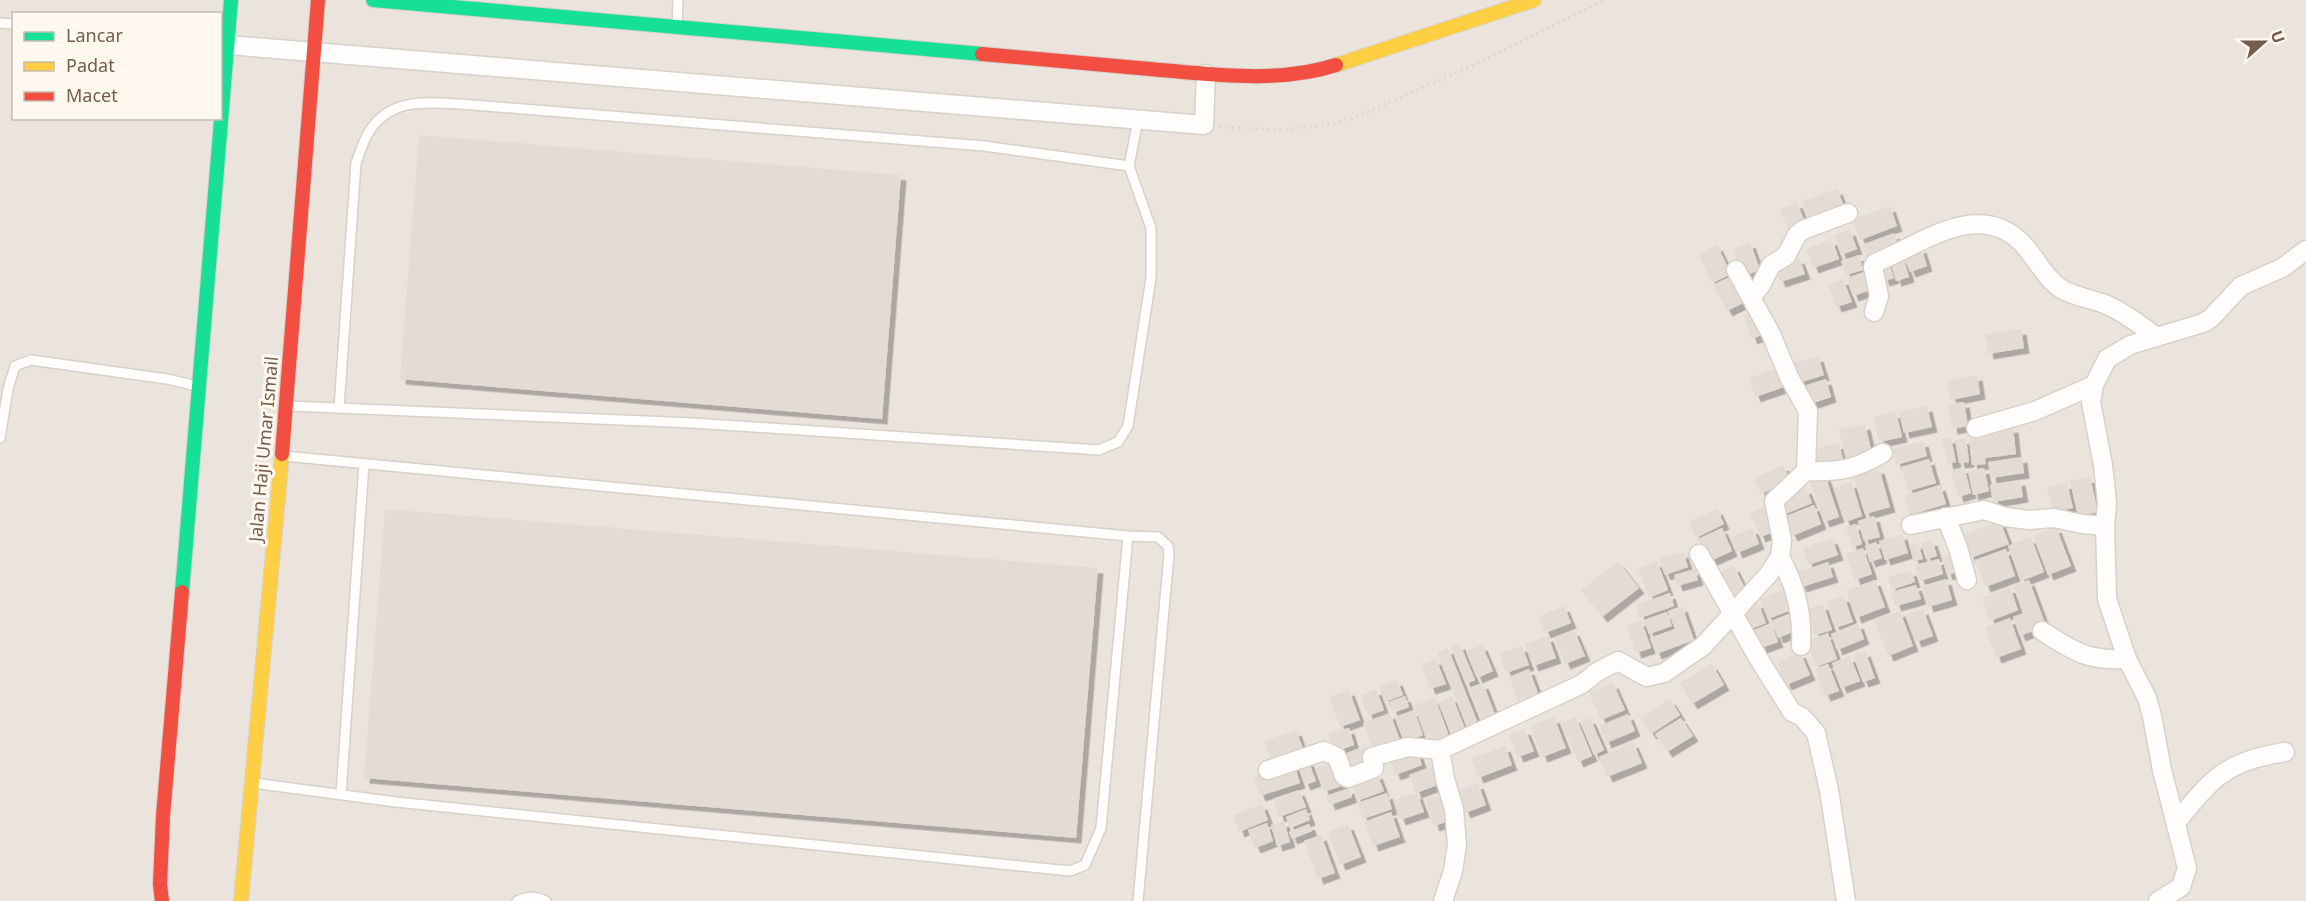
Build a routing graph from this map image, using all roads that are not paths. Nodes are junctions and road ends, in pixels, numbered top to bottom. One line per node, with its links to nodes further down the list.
1 (231, 0): 7 (main road)
2 (318, 0): 8 (main road, Jalan Haji Umar Ismail)
3 (373, 0): 6 (main road)
4 (678, 0): 6 (lane)
5 (1534, 0): 10 (main road)
6 (677, 27): 10 (main road)
7 (224, 44): 8 (street); 9 (main road)
8 (313, 52): 12 (street); 22 (main road, Jalan Haji Umar Ismail)
9 (222, 71)
10 (1206, 74): 12 (street)
11 (218, 120): 21 (main road)
12 (1138, 120): 13 (lane)
13 (1129, 166): 23 (lane); 23 (lane)
14 (1848, 213): 17 (street)
15 (2306, 250): 19 (street)
16 (1736, 270): 17 (street)
17 (1751, 297): 29 (street)
18 (1874, 312): 19 (street)
19 (2156, 337): 20 (street)
20 (2094, 385): 24 (street); 32 (street)
21 (199, 386): 25 (lane); 49 (main road)
22 (286, 406): 23 (lane); 27 (main road, Jalan Haji Umar Ismail)
23 (339, 408)
24 (1977, 428)
25 (0, 438)
26 (1883, 453): 29 (street)
27 (282, 456): 28 (lane); 46 (main road, Jalan Haji Umar Ismail)
28 (364, 464): 33 (lane); 47 (lane)
29 (1806, 471): 35 (street)
30 (1946, 517): 31 (street); 32 (street); 37 (street)
31 (1911, 525)
32 (2105, 526): 42 (street)
33 (1128, 536): 47 (lane); 53 (lane)
34 (1699, 554): 39 (street)
35 (1780, 557): 36 (street); 38 (street)
36 (1768, 575): 38 (street); 39 (street)
37 (1967, 580)
38 (1792, 584): 41 (street)
39 (1732, 613): 43 (street); 55 (street)
40 (2042, 631): 42 (street)
41 (1801, 646)
42 (2127, 659): 48 (street)
43 (1440, 750): 45 (street); 54 (street)
44 (2285, 752): 48 (street)
45 (1269, 770)
46 (253, 783): 47 (lane); 50 (main road, Jalan Haji Umar Ismail)
47 (341, 794)
48 (2176, 823): 56 (street)
49 (162, 901)
50 (241, 901)
51 (517, 901): 52 (lane)
52 (546, 901)
53 (1138, 901)
54 (1443, 901)
55 (1846, 901)
56 (2158, 901)

